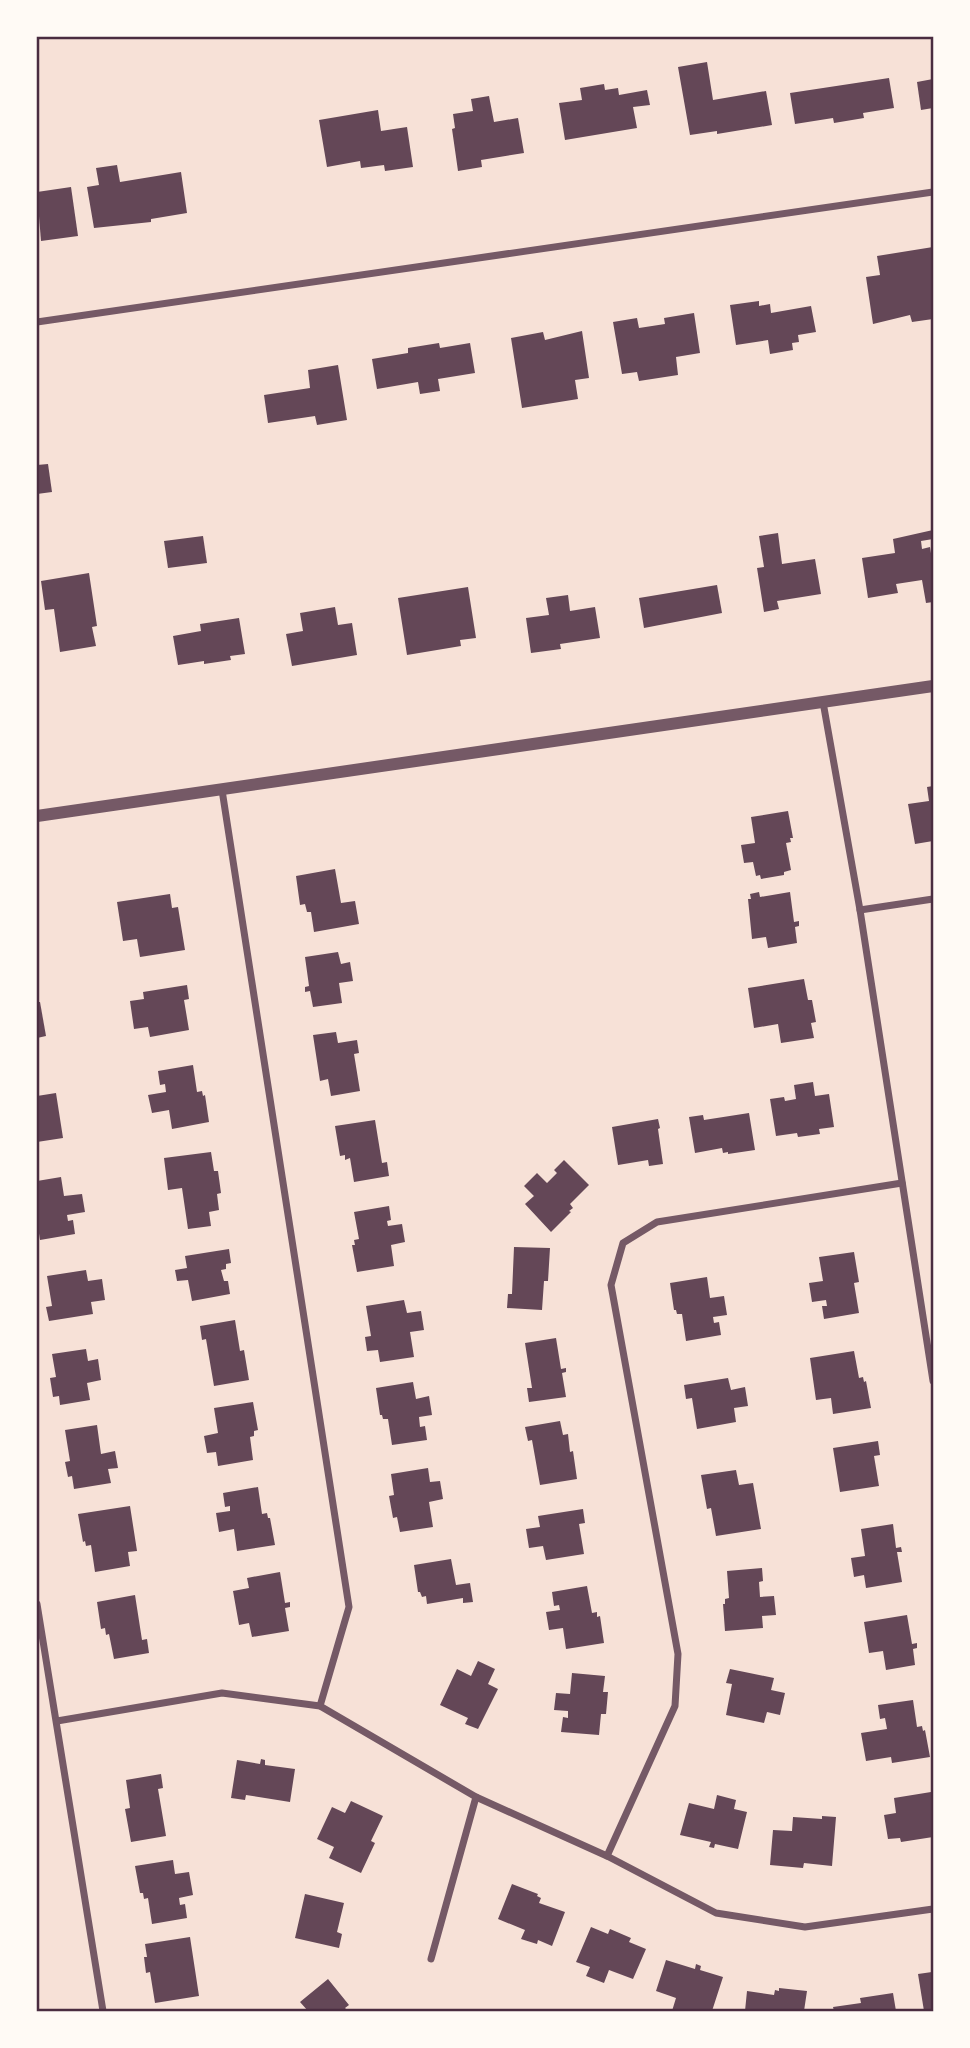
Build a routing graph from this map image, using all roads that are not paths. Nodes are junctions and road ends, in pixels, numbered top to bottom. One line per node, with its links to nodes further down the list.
1 (933, 192): 2 (street)
2 (37, 322)
3 (933, 686): 4 (street)
4 (823, 702): 5 (street); 8 (street)
5 (222, 790): 6 (street); 12 (street)
6 (37, 816)
7 (933, 899): 8 (street)
8 (860, 910): 9 (street)
9 (902, 1183): 10 (street); 15 (street)
10 (933, 1381)
11 (37, 1604): 13 (street)
12 (320, 1706): 13 (street); 14 (street)
13 (57, 1721): 18 (street)
14 (476, 1797): 15 (street); 17 (street)
15 (607, 1856): 16 (street)
16 (933, 1909)
17 (431, 1959)
18 (103, 2011)

